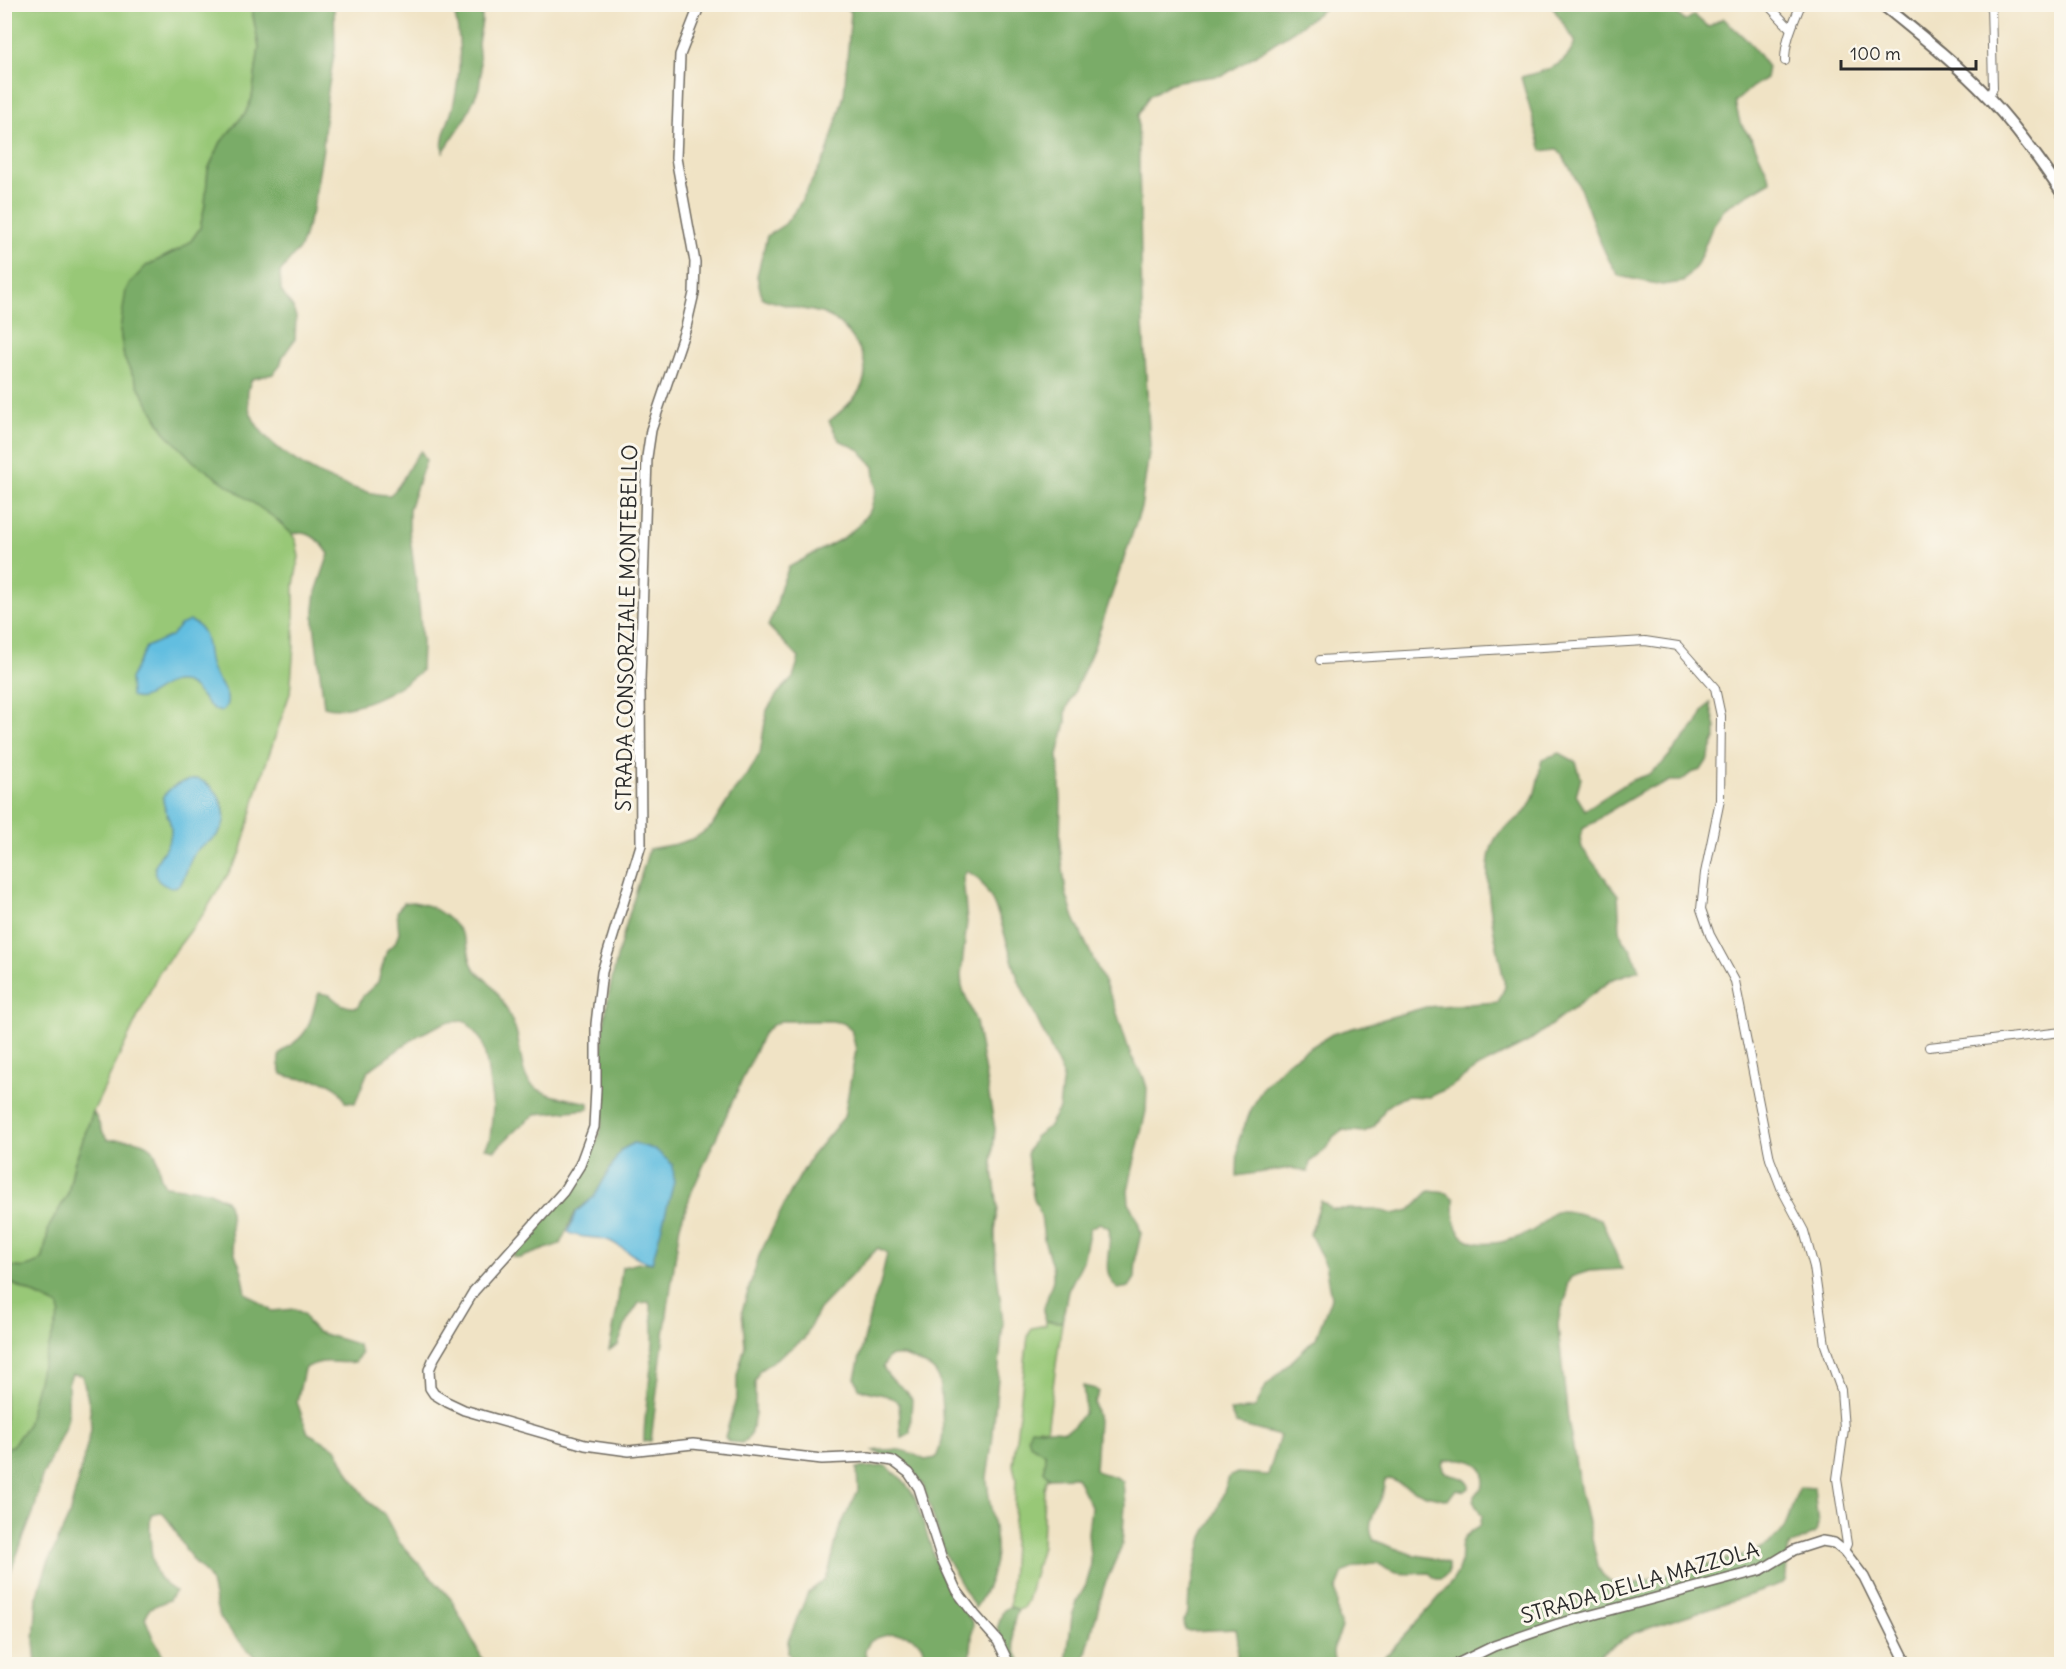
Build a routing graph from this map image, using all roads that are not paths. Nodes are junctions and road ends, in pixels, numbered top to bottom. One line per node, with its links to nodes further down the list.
1 (700, 4): 14 (street, STRADA CONSORZIALE MONTEBELLO)
2 (1767, 4): 6 (street)
3 (1801, 4): 6 (street)
4 (1882, 4): 8 (main road)
5 (1991, 4): 8 (street)
6 (1790, 28): 7 (street)
7 (1785, 62)
8 (1989, 98): 9 (main road)
9 (2061, 193)
10 (1320, 660): 13 (street)
11 (2061, 1032): 12 (street)
12 (1929, 1047)
13 (1844, 1551): 15 (street, STRADA DELLA MAZZOLA); 16 (street)
14 (1009, 1665)
15 (1457, 1665)
16 (1907, 1665)

